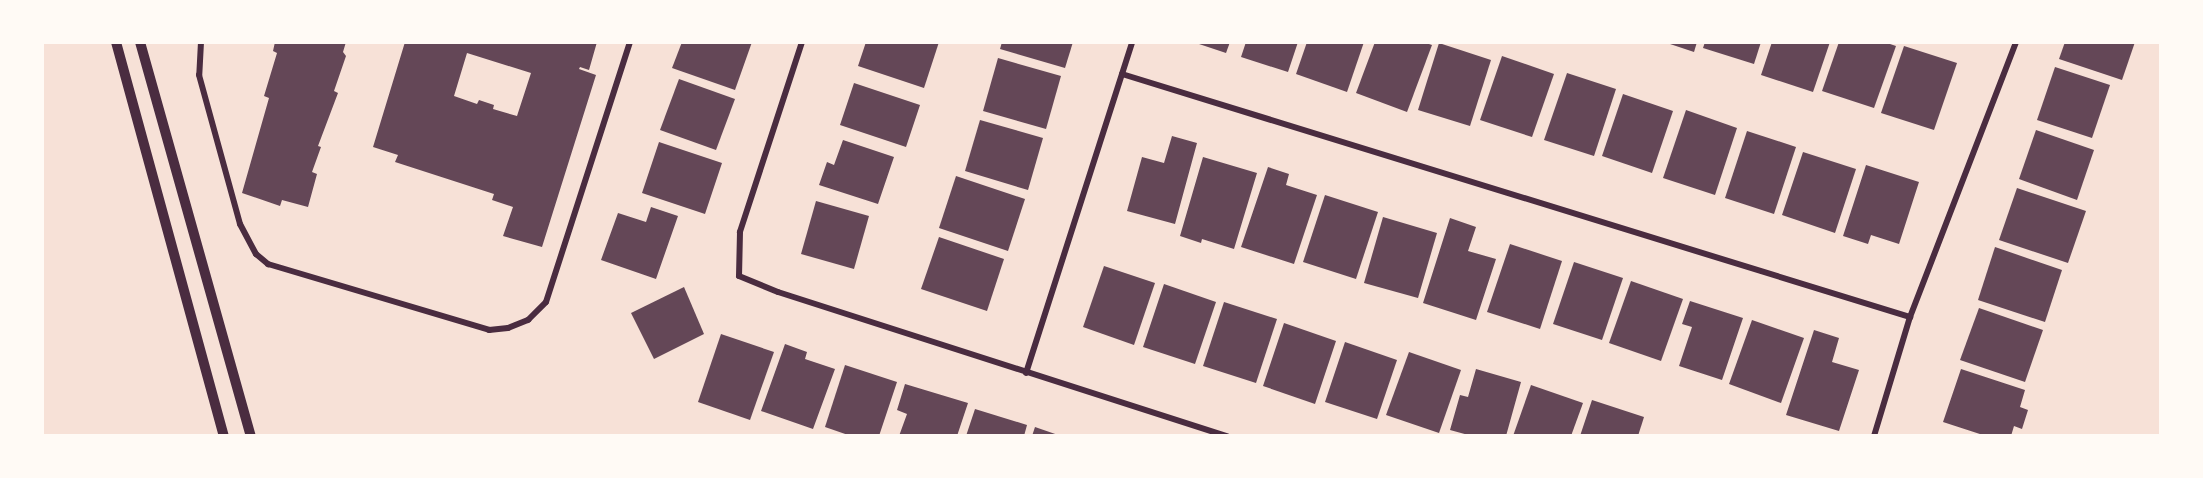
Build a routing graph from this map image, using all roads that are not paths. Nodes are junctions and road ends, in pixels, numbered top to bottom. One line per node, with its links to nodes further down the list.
1 (117, 42): 11 (street)
2 (140, 42): 12 (street)
3 (201, 42): 4 (street)
4 (630, 42)
5 (802, 42): 10 (street)
6 (1132, 42): 8 (street)
7 (2016, 42): 9 (street)
8 (1122, 74): 9 (street); 10 (street)
9 (1910, 318): 14 (street)
10 (1026, 374): 13 (street)
11 (224, 436)
12 (251, 436)
13 (1227, 436)
14 (1874, 436)

